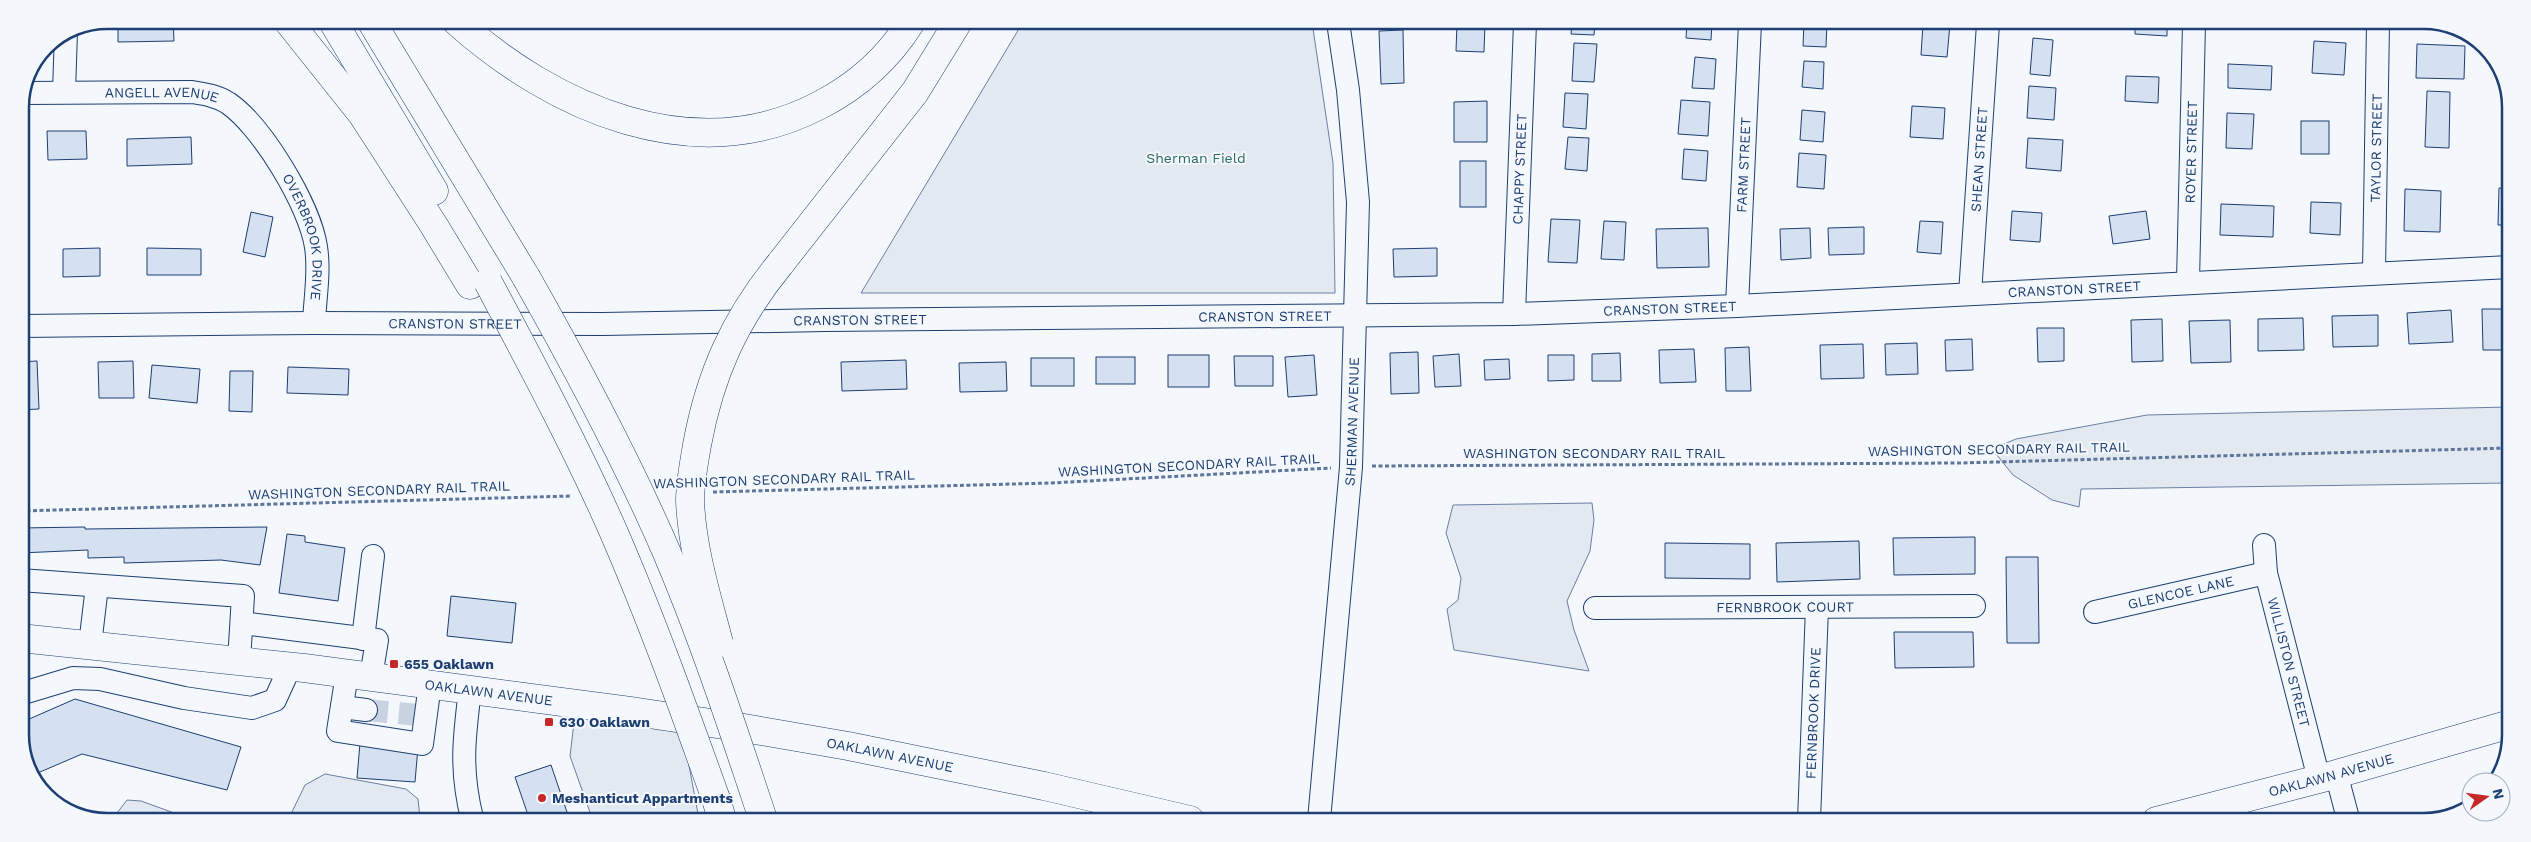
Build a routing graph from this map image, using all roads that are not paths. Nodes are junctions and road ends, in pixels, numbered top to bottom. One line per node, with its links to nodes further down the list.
1 (294, 29): 20 (main road)
2 (337, 29): 20 (main road)
3 (377, 29): 54 (main road, bridge)
4 (465, 29): 5 (main road)
5 (906, 29)
6 (954, 29): 55 (main road, bridge)
7 (1339, 29): 24 (street, SHERMAN AVENUE)
8 (1525, 29): 23 (street, CHAPPY STREET)
9 (1750, 29): 22 (street, FARM STREET)
10 (1988, 29): 21 (street, SHEAN STREET)
11 (2194, 29): 19 (street, ROYER STREET)
12 (2378, 29): 18 (street, TAYLOR STREET)
13 (66, 41): 14 (street)
14 (64, 92): 15 (street, ANGELL AVENUE); 16 (street, ANGELL AVENUE)
15 (30, 94)
16 (274, 156): 25 (street, OVERBROOK DRIVE)
17 (2502, 267): 18 (street, CRANSTON STREET)
18 (2374, 272): 19 (street, CRANSTON STREET)
19 (2188, 282): 21 (street, CRANSTON STREET)
20 (479, 283): 52 (main road, bridge)
21 (1970, 294): 22 (street, CRANSTON STREET)
22 (1737, 306): 23 (street, CRANSTON STREET)
23 (1514, 314): 24 (street, CRANSTON STREET)
24 (1354, 317): 25 (street, CRANSTON STREET); 57 (street, SHERMAN AVENUE)
25 (314, 322): 26 (street, CRANSTON STREET)
26 (29, 326)
27 (2264, 545): 29 (street, WILLISTON STREET)
28 (373, 556): 39 (street)
29 (2266, 573): 35 (street, GLENCOE LANE); 51 (street, WILLISTON STREET)
30 (29, 581): 31 (street)
31 (97, 586): 36 (street); 40 (street)
32 (1974, 606): 33 (street, FERNBROOK COURT)
33 (1817, 607): 34 (street, FERNBROOK COURT); 58 (street, FERNBROOK DRIVE)
34 (1595, 608)
35 (2095, 612)
36 (242, 623): 37 (street); 41 (street)
37 (292, 630): 39 (street); 42 (street)
38 (29, 639): 40 (main road, OAKLAWN AVENUE)
39 (363, 639): 43 (street)
40 (95, 646): 41 (main road, OAKLAWN AVENUE); 44 (street)
41 (240, 661): 42 (main road, OAKLAWN AVENUE)
42 (288, 666): 43 (main road, OAKLAWN AVENUE); 44 (street)
43 (359, 675): 45 (main road, OAKLAWN AVENUE); 48 (street)
44 (100, 679): 47 (street)
45 (430, 684): 46 (main road, OAKLAWN AVENUE); 48 (street)
46 (470, 690): 53 (street); 56 (main road, OAKLAWN AVENUE)
47 (29, 691)
48 (342, 707): 49 (street)
49 (366, 710)
50 (2502, 726): 51 (main road, OAKLAWN AVENUE)
51 (2328, 776): 59 (main road, OAKLAWN AVENUE); 60 (street, WILLISTON STREET)
52 (719, 809)
53 (471, 813)
54 (761, 813)
55 (761, 813)
56 (1138, 813)
57 (1321, 813)
58 (1809, 813)
59 (2190, 813)
60 (2345, 813)

